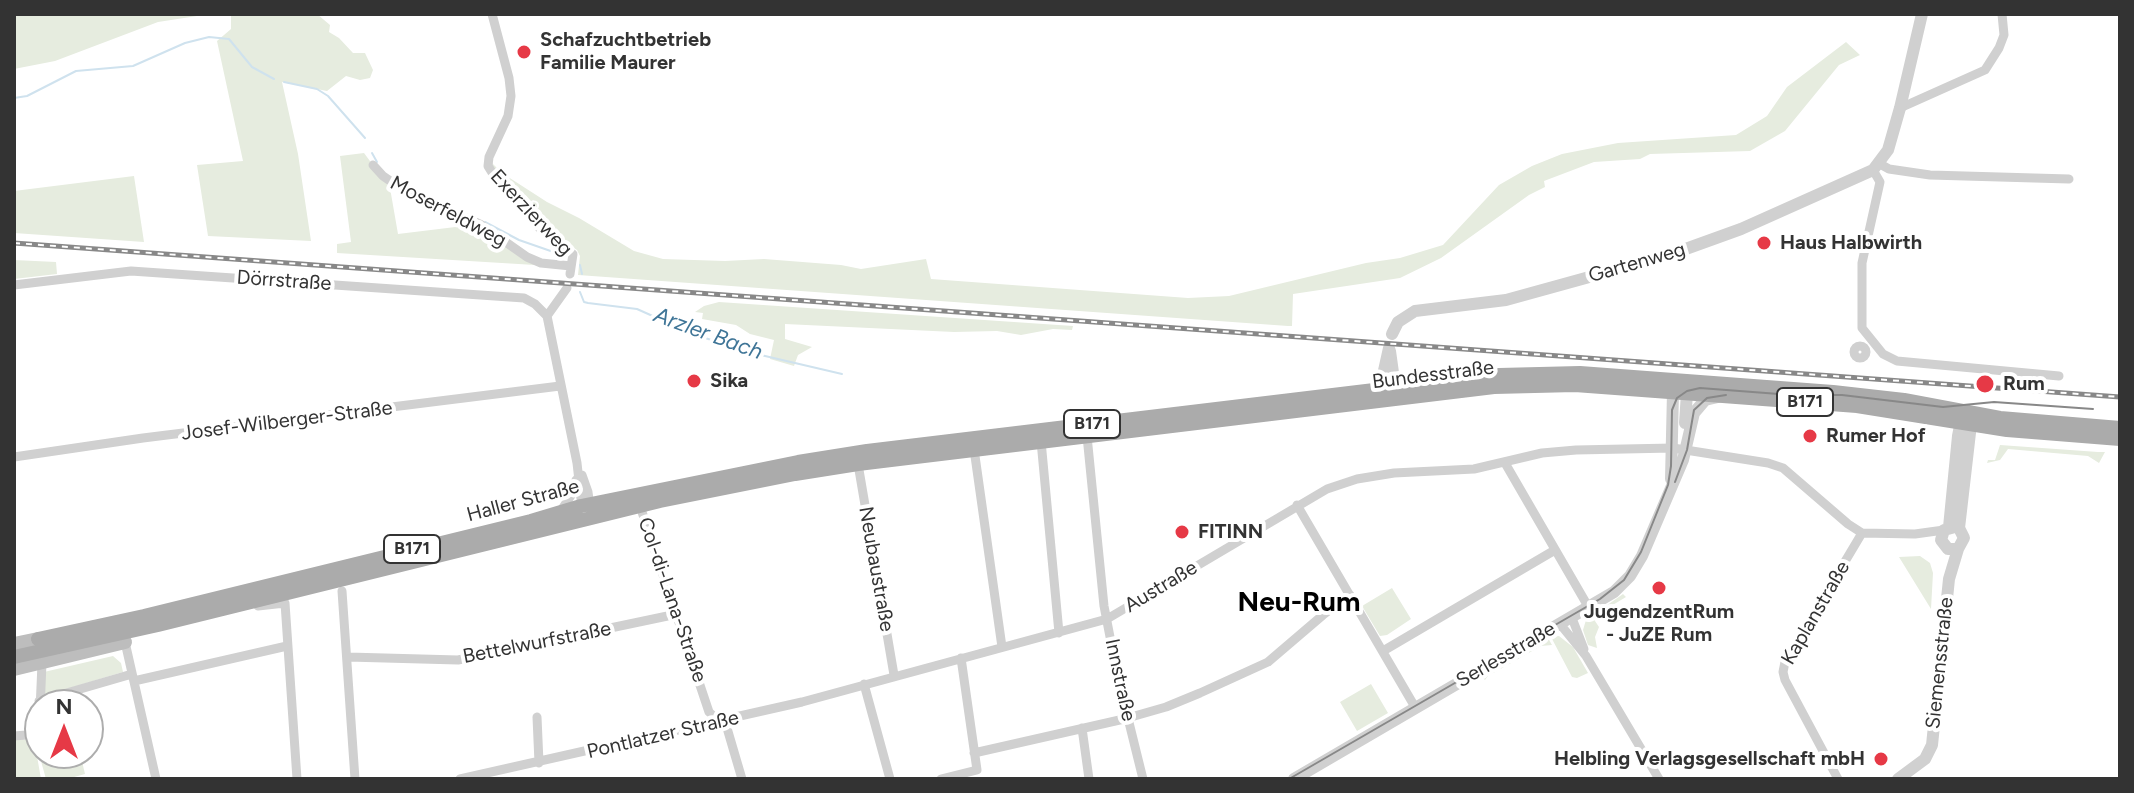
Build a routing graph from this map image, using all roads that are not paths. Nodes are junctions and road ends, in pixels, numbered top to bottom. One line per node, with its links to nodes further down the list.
1 (492, 14): 8 (street, Exerzierweg)
2 (1922, 14): 4 (street)
3 (2002, 14): 4 (street)
4 (1900, 108): 6 (street)
5 (373, 165): 8 (street, Moserfeldweg)
6 (1876, 167): 7 (street); 12 (street); 13 (street, Gartenweg)
7 (2069, 179)
8 (570, 270)
9 (14, 285): 11 (street, Dörrstraße)
10 (567, 288): 11 (street)
11 (547, 316): 16 (street)
12 (1862, 328): 14 (street); 15 (street)
13 (1392, 334)
14 (1860, 345)
15 (2059, 376)
16 (560, 386): 27 (street, Josef-Wilberger-Straße); 30 (street)
17 (1681, 388): 18 (main road, Bundesstraße / B171); 19 (main road, Bundesstraße / B171); 20 (main road, Bundesstraße / B171); 25 (street, Serlesstraße)
18 (1389, 392): 22 (main road, Bundesstraße / B171); 31 (main road, Bundesstraße / B171)
19 (1722, 396): 20 (main road, Bundesstraße / B171); 25 (street, Serlesstraße)
20 (1963, 418): 21 (main road, Bundesstraße / B171); 23 (main road, Bundesstraße / B171); 37 (street, Siemensstraße)
21 (2120, 428)
22 (1087, 436): 24 (main road, Bundesstraße / B171); 44 (street, Innstraße)
23 (2120, 439)
24 (1041, 441): 26 (main road, Bundesstraße / B171); 48 (street)
25 (1678, 448): 28 (street, Austraße); 36 (street); 41 (street, Serlesstraße)
26 (974, 449): 29 (main road, Bundesstraße / B171); 51 (street)
27 (14, 457)
28 (1505, 463): 32 (street, Austraße); 38 (street)
29 (858, 464): 31 (main road, Bundesstraße / B171); 57 (street, Neubaustraße)
30 (578, 468): 34 (street); 35 (street)
31 (793, 469): 33 (main road, Haller Straße / B171); 34 (main road, Haller Straße / B171)
32 (1297, 505): 40 (street); 44 (street, Austraße)
33 (640, 506): 34 (main road, Haller Straße / B171); 43 (street, Col-di-Lana-Straße)
34 (587, 509): 35 (main road, Haller Straße / B171); 42 (main road, Haller Straße / B171)
35 (560, 512): 47 (main road, Haller Straße / B171)
36 (1862, 533): 37 (street); 80 (street, Kaplanstraße)
37 (1949, 537): 81 (street, Siemensstraße)
38 (1555, 550): 41 (street); 52 (street)
39 (342, 591): 54 (street)
40 (1350, 595): 52 (street); 64 (street)
41 (1589, 608): 45 (street, Serlesstraße)
42 (223, 609): 46 (main road, Haller Straße / B171); 50 (street, Haller Straße)
43 (677, 614): 54 (street, Bettelwurfstraße); 65 (street, Col-di-Lana-Straße)
44 (1107, 619): 48 (street, Austraße); 64 (street, Innstraße)
45 (1566, 621): 62 (street, Serlesstraße); 79 (street)
46 (158, 625): 49 (main road); 53 (main road, Haller Straße / B171)
47 (81, 631): 53 (main road, Haller Straße / B171); 53 (main road, Haller Straße / B171)
48 (1059, 633): 51 (street, Austraße)
49 (125, 642): 56 (main road); 58 (street)
50 (287, 646): 58 (street); 70 (street)
51 (1002, 647): 55 (street, Austraße)
52 (1383, 651): 62 (street)
53 (15, 657): 56 (main road)
54 (348, 657): 71 (street)
55 (961, 658): 57 (street, Austraße); 67 (street)
56 (42, 663): 60 (street)
57 (894, 675): 59 (street, Austraße)
58 (133, 678): 61 (street); 69 (street)
59 (864, 684): 65 (street, Pontlatzer Straße); 74 (street)
60 (40, 689)
61 (88, 689)
62 (1415, 707): 78 (street, Serlesstraße)
63 (537, 717): 68 (street)
64 (1128, 718): 66 (street); 77 (street, Innstraße)
65 (719, 722): 68 (street, Pontlatzer Straße); 73 (street, Col-di-Lana-Straße)
66 (1082, 728): 67 (street); 76 (street)
67 (974, 753): 75 (street)
68 (539, 763): 72 (street, Pontlatzer Straße)
69 (156, 779)
70 (297, 779)
71 (355, 779)
72 (460, 779)
73 (742, 779)
74 (890, 779)
75 (941, 779)
76 (1089, 779)
77 (1141, 779)
78 (1294, 779)
79 (1659, 779)
80 (1838, 779)
81 (1898, 779)

